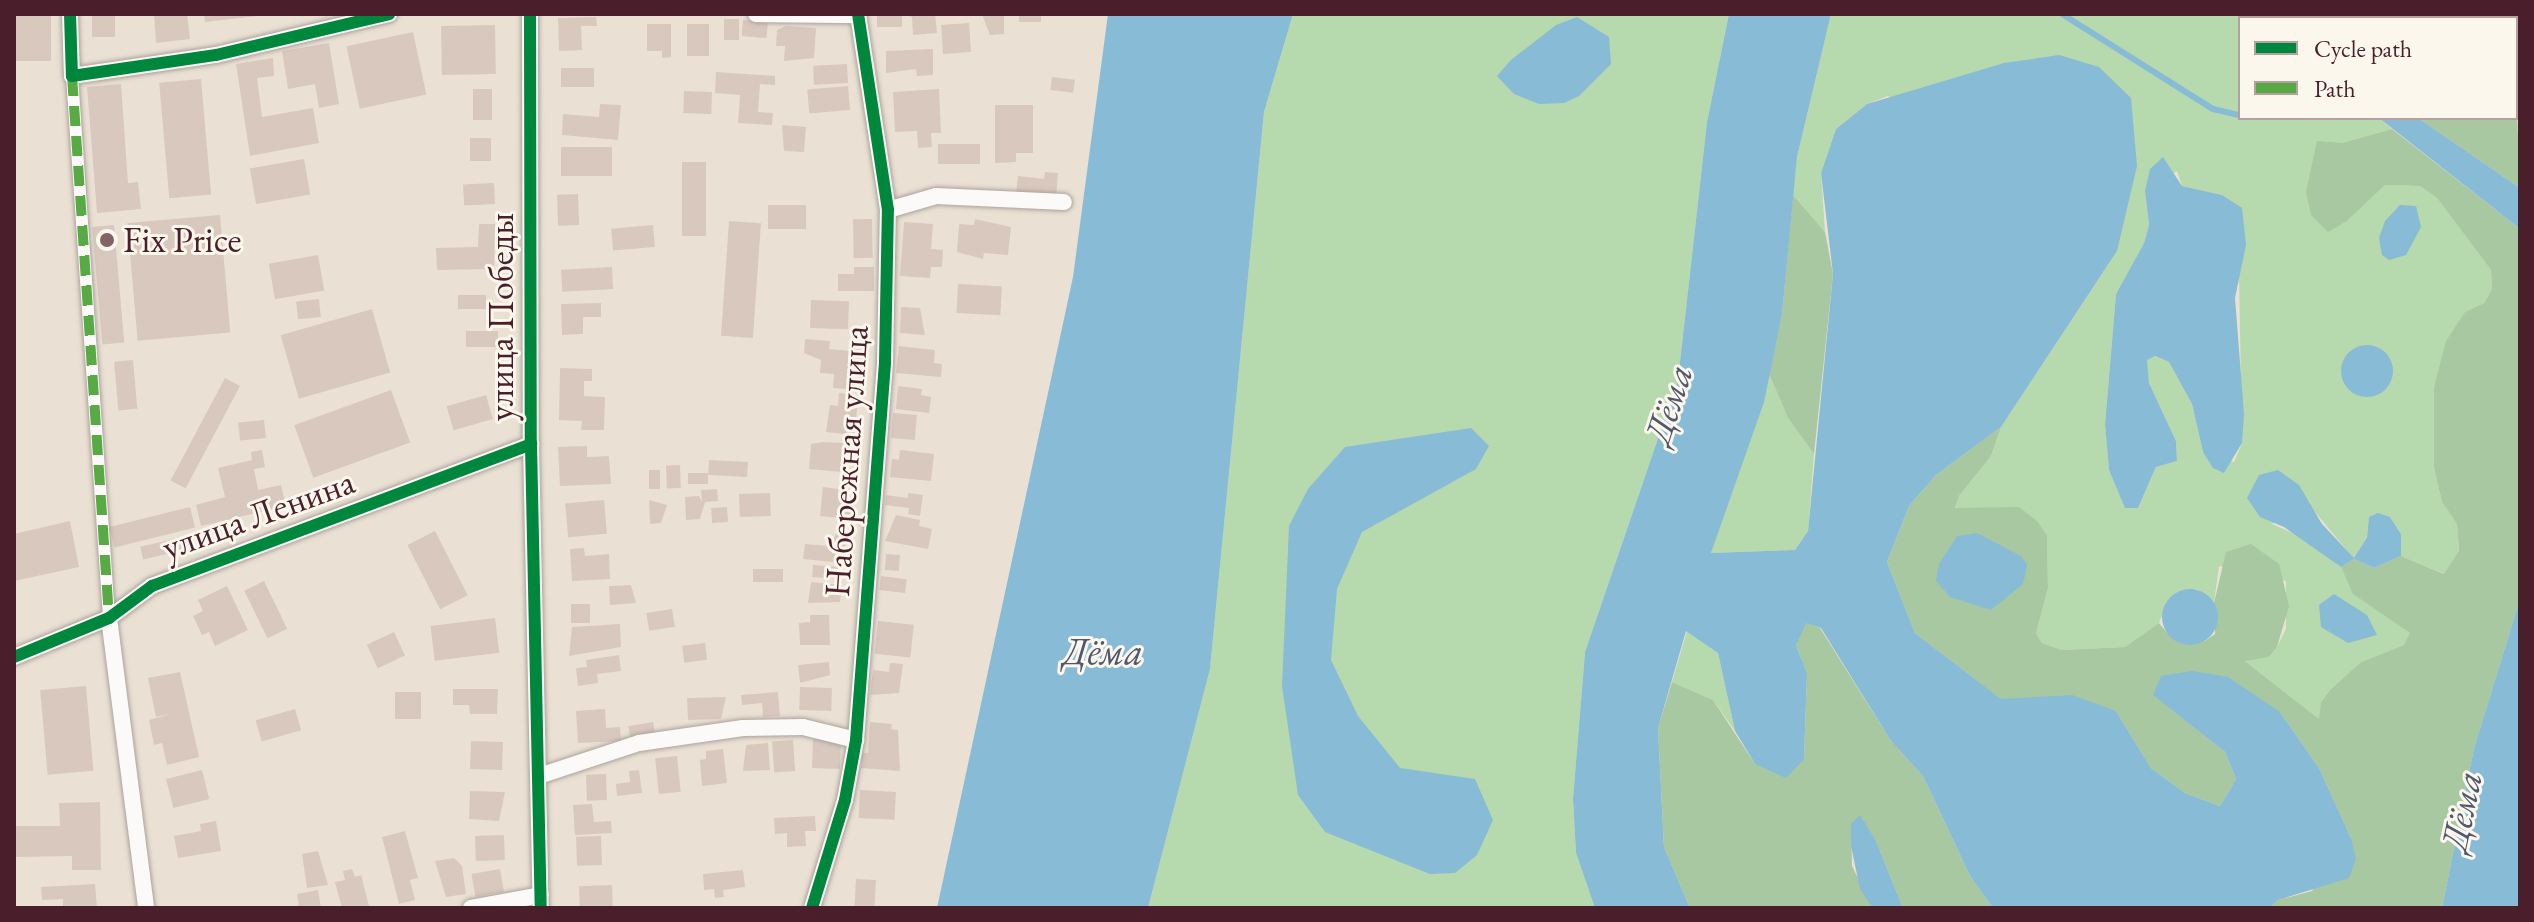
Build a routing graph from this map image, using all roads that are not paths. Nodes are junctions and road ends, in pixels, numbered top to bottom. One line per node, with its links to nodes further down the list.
1 (70, 14): 6 (street)
2 (389, 14): 6 (street)
3 (530, 14): 9 (street, улица Победы)
4 (756, 14): 5 (street)
5 (858, 15): 8 (street, Набережная улица)
6 (72, 76): 10 (street)
7 (1064, 202): 8 (street)
8 (888, 210): 12 (street, Набережная улица)
9 (531, 444): 10 (street, улица Ленина); 13 (street, улица Победы)
10 (109, 618): 11 (street, улица Ленина); 15 (street)
11 (14, 657)
12 (856, 740): 13 (street); 17 (street, Набережная улица)
13 (542, 775): 14 (street, улица Победы)
14 (541, 901): 16 (street)
15 (146, 908)
16 (471, 908)
17 (812, 908)

